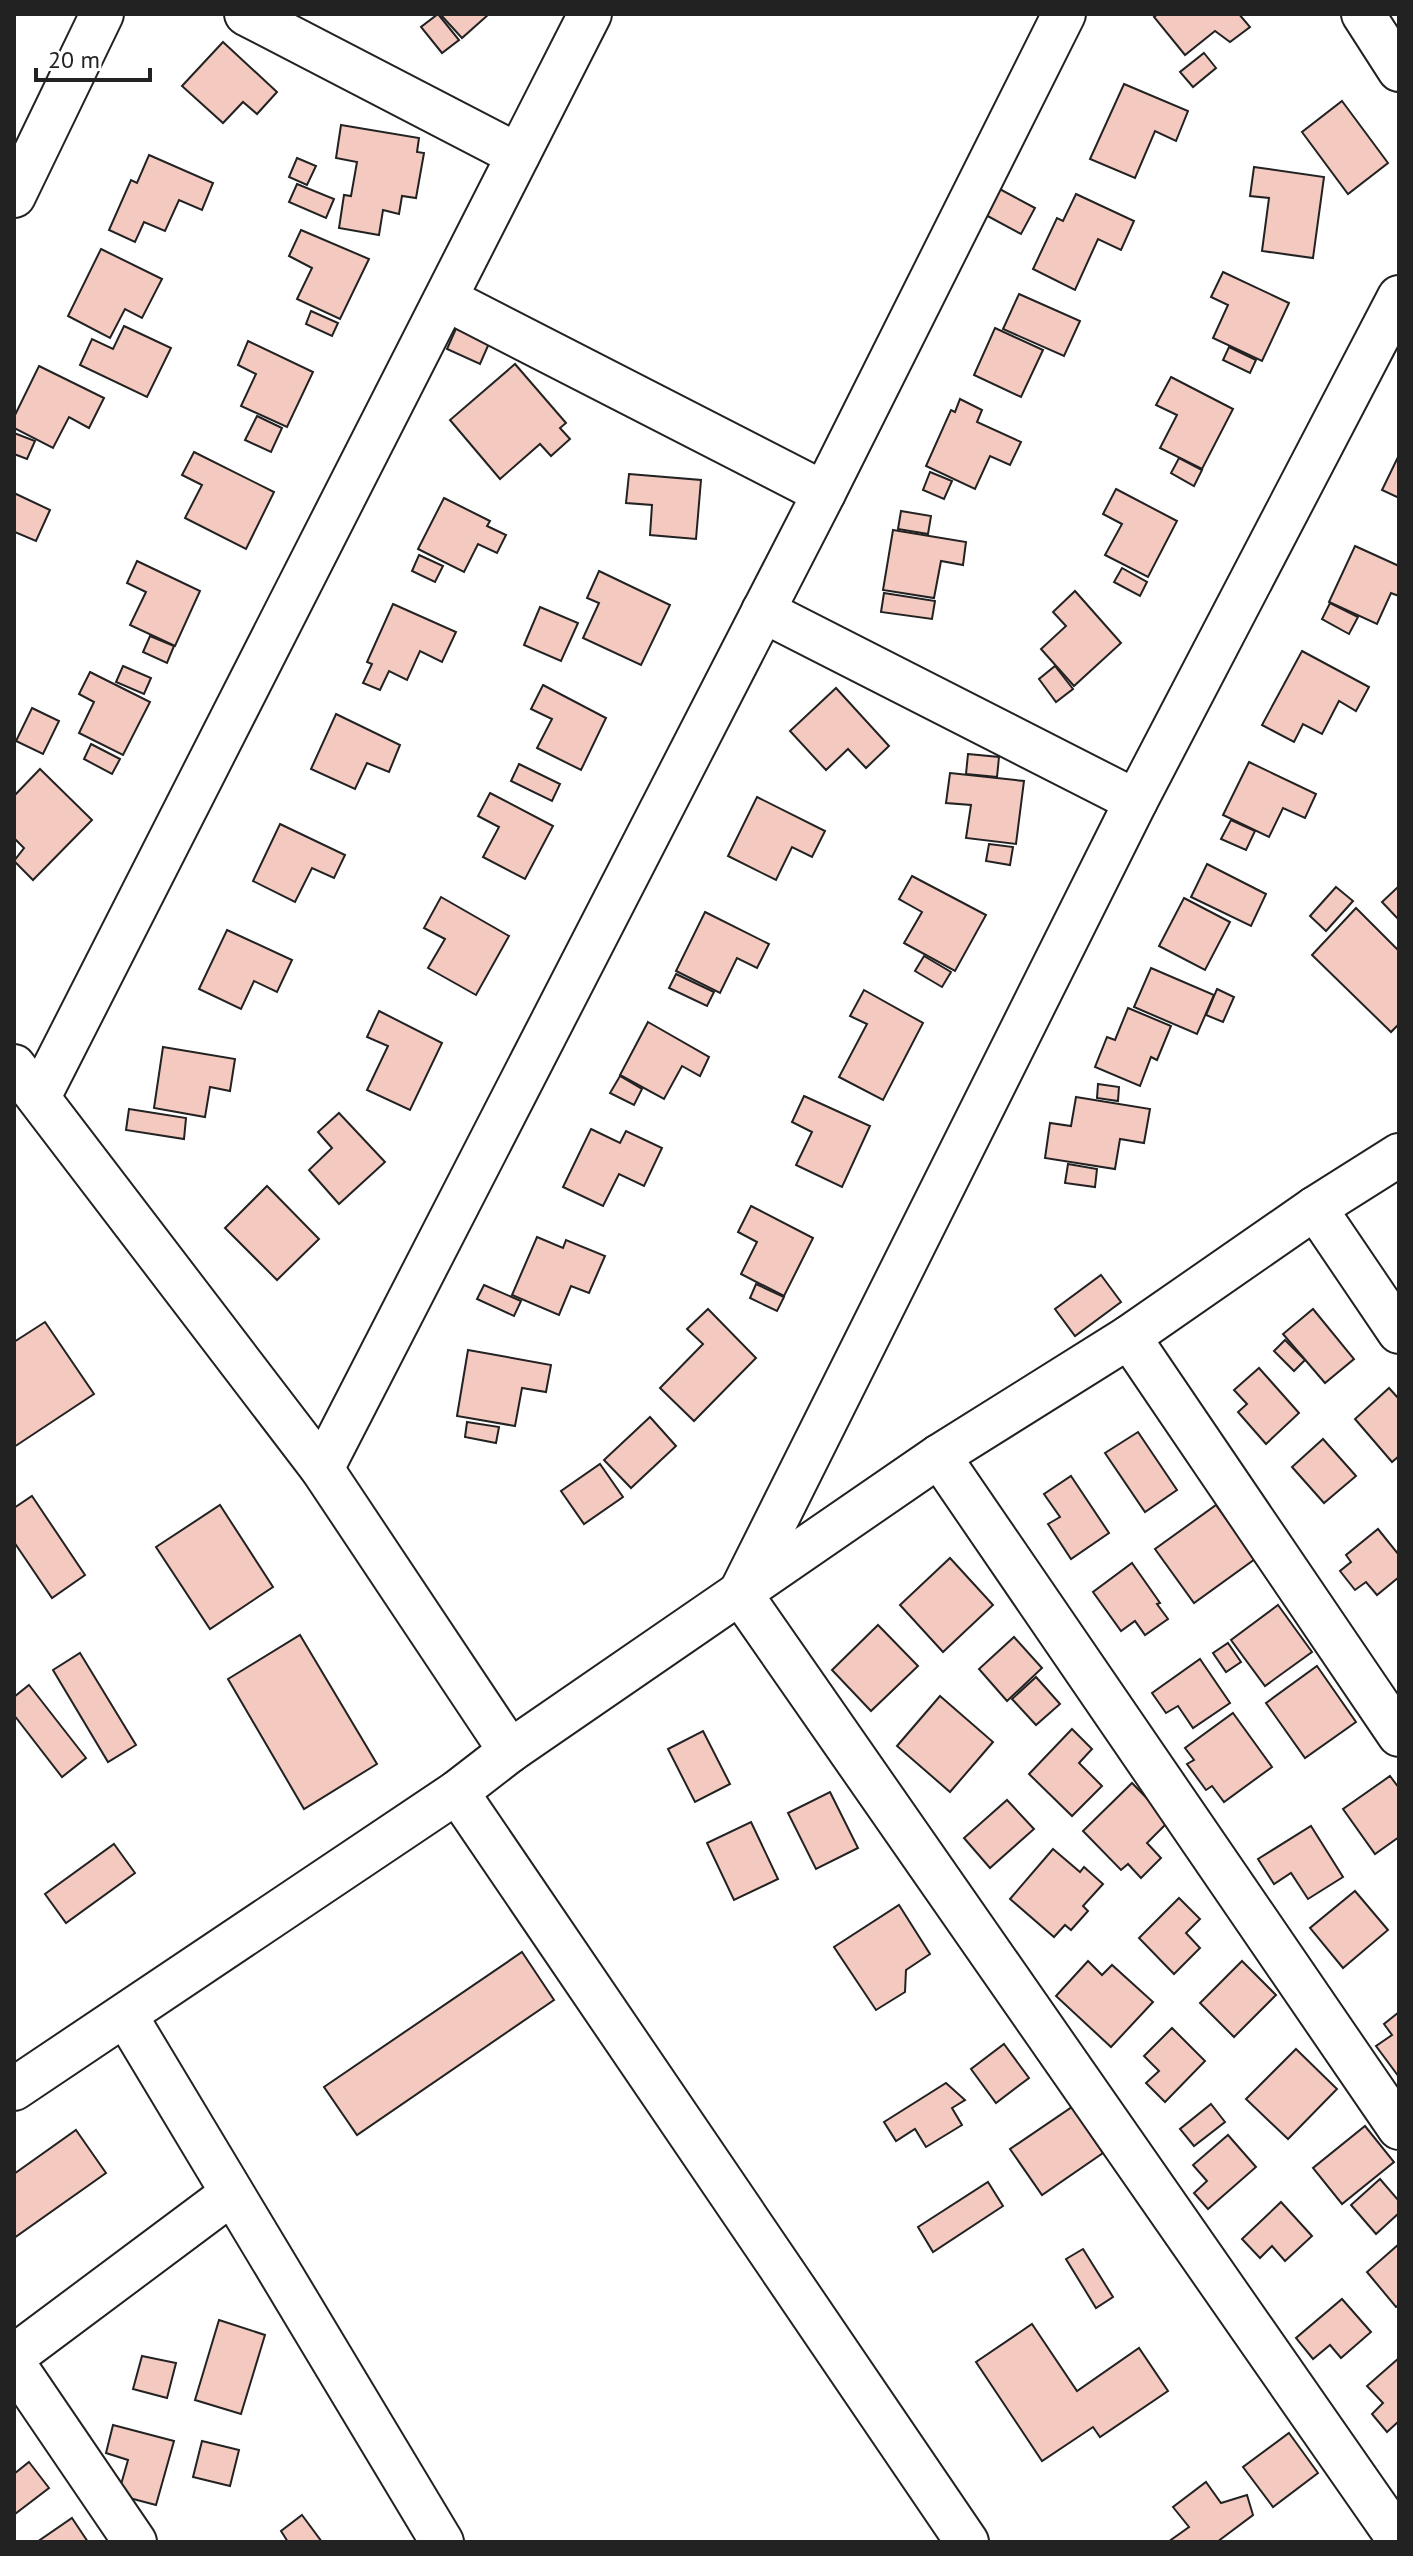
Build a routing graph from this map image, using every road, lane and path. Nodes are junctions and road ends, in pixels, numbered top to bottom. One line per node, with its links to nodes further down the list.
1 (246, 14): 7 (street)
2 (590, 14): 7 (street)
3 (1064, 14): 11 (street)
4 (1363, 14): 6 (street)
5 (87, 19): 8 (street)
6 (1399, 70)
7 (518, 155): 10 (street)
8 (14, 196)
9 (1399, 297): 13 (street)
10 (446, 299): 11 (street); 14 (street)
11 (824, 493): 12 (street)
12 (763, 611): 13 (street); 20 (street)
13 (1136, 801): 21 (street)
14 (27, 1082): 20 (street)
15 (1399, 1155): 16 (street)
16 (1315, 1208): 17 (street); 18 (street)
17 (1399, 1332)
18 (1129, 1337): 19 (street); 22 (street)
19 (939, 1456): 21 (street); 27 (street)
20 (322, 1469): 23 (street)
21 (740, 1593): 23 (street); 31 (street)
22 (1399, 1735)
23 (510, 1751): 24 (street)
24 (457, 1792): 25 (street); 34 (street)
25 (126, 2016): 26 (street); 28 (street)
26 (14, 2089)
27 (1399, 2128)
28 (231, 2194): 29 (street); 33 (street)
29 (14, 2356)
30 (14, 2364): 32 (street)
31 (1399, 2540)
32 (135, 2542)
33 (442, 2542)
34 (967, 2542)

